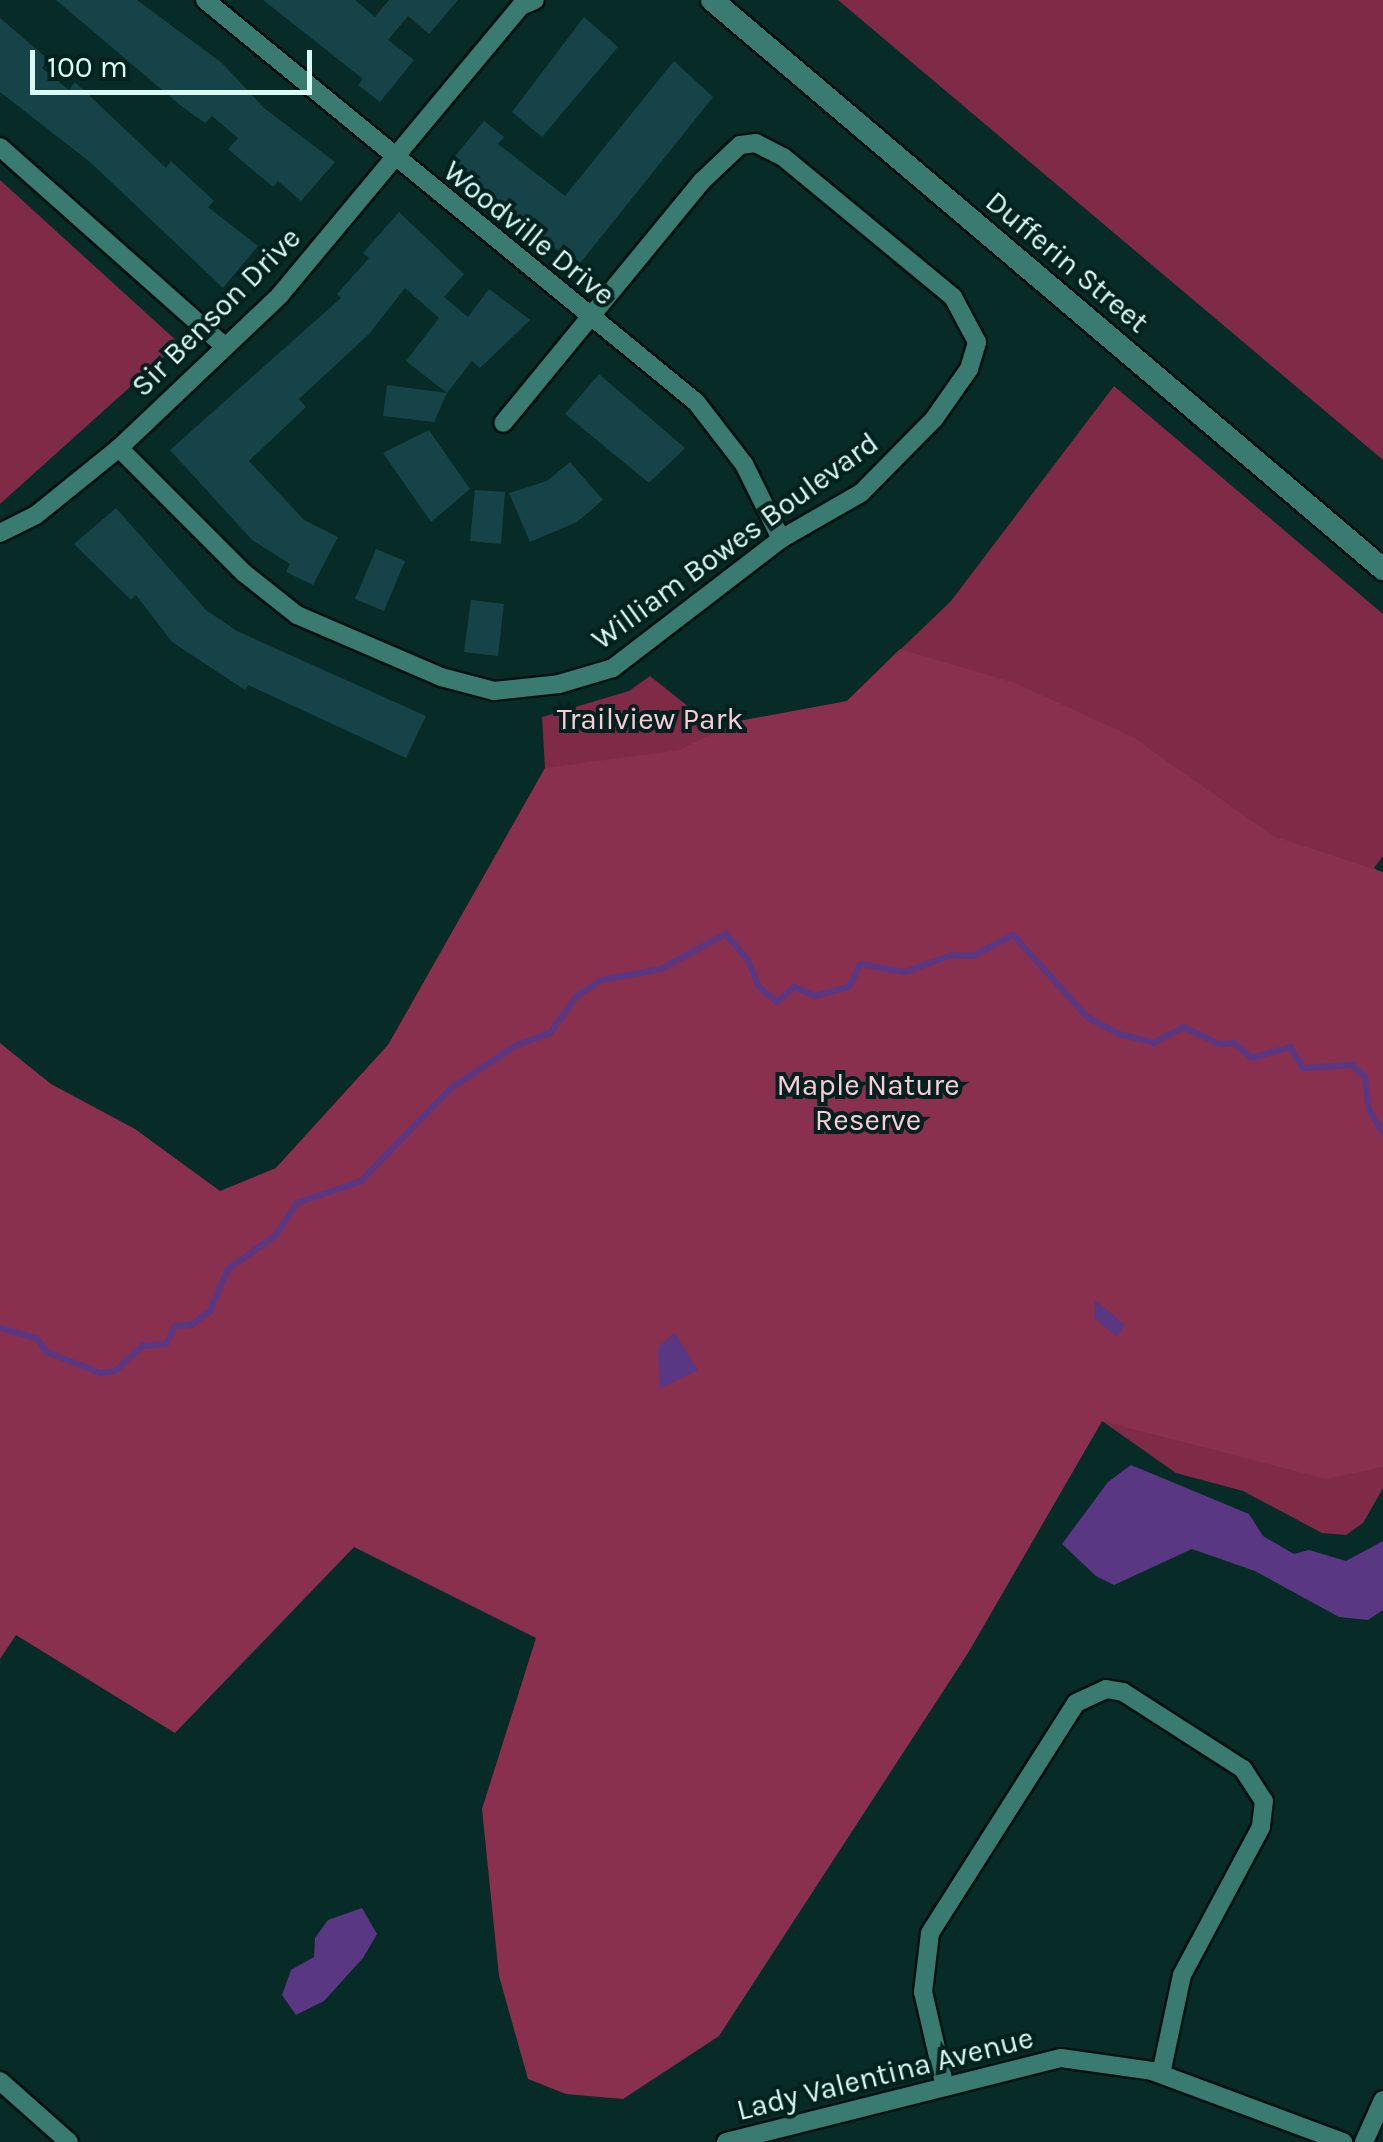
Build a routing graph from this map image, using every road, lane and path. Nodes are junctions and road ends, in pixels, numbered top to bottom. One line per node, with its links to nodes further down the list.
1 (206, 0): 5 (street, Woodville Drive)
2 (712, 0): 12 (main road, Dufferin Street)
3 (526, 2): 5 (street, Sir Benson Drive)
4 (0, 147): 7 (street)
5 (393, 158): 6 (street, Woodville Drive); 7 (street, Sir Benson Drive)
6 (592, 317): 8 (street); 11 (street, Woodville Drive); 11 (street, William Bowes Boulevard)
7 (225, 346): 9 (street, Sir Benson Drive)
8 (502, 423)
9 (119, 448): 10 (street, Sir Benson Drive); 11 (street, William Bowes Boulevard)
10 (0, 533)
11 (781, 540)
12 (1383, 569)
13 (1161, 2074): 15 (street, Lady Valentina Avenue); 15 (street); 19 (street, Lady Valentina Avenue)
14 (0, 2081): 17 (street)
15 (945, 2087): 18 (street, Lady Valentina Avenue)
16 (1383, 2100): 20 (street)
17 (69, 2142)
18 (726, 2142)
19 (1343, 2142)
20 (1364, 2142)

